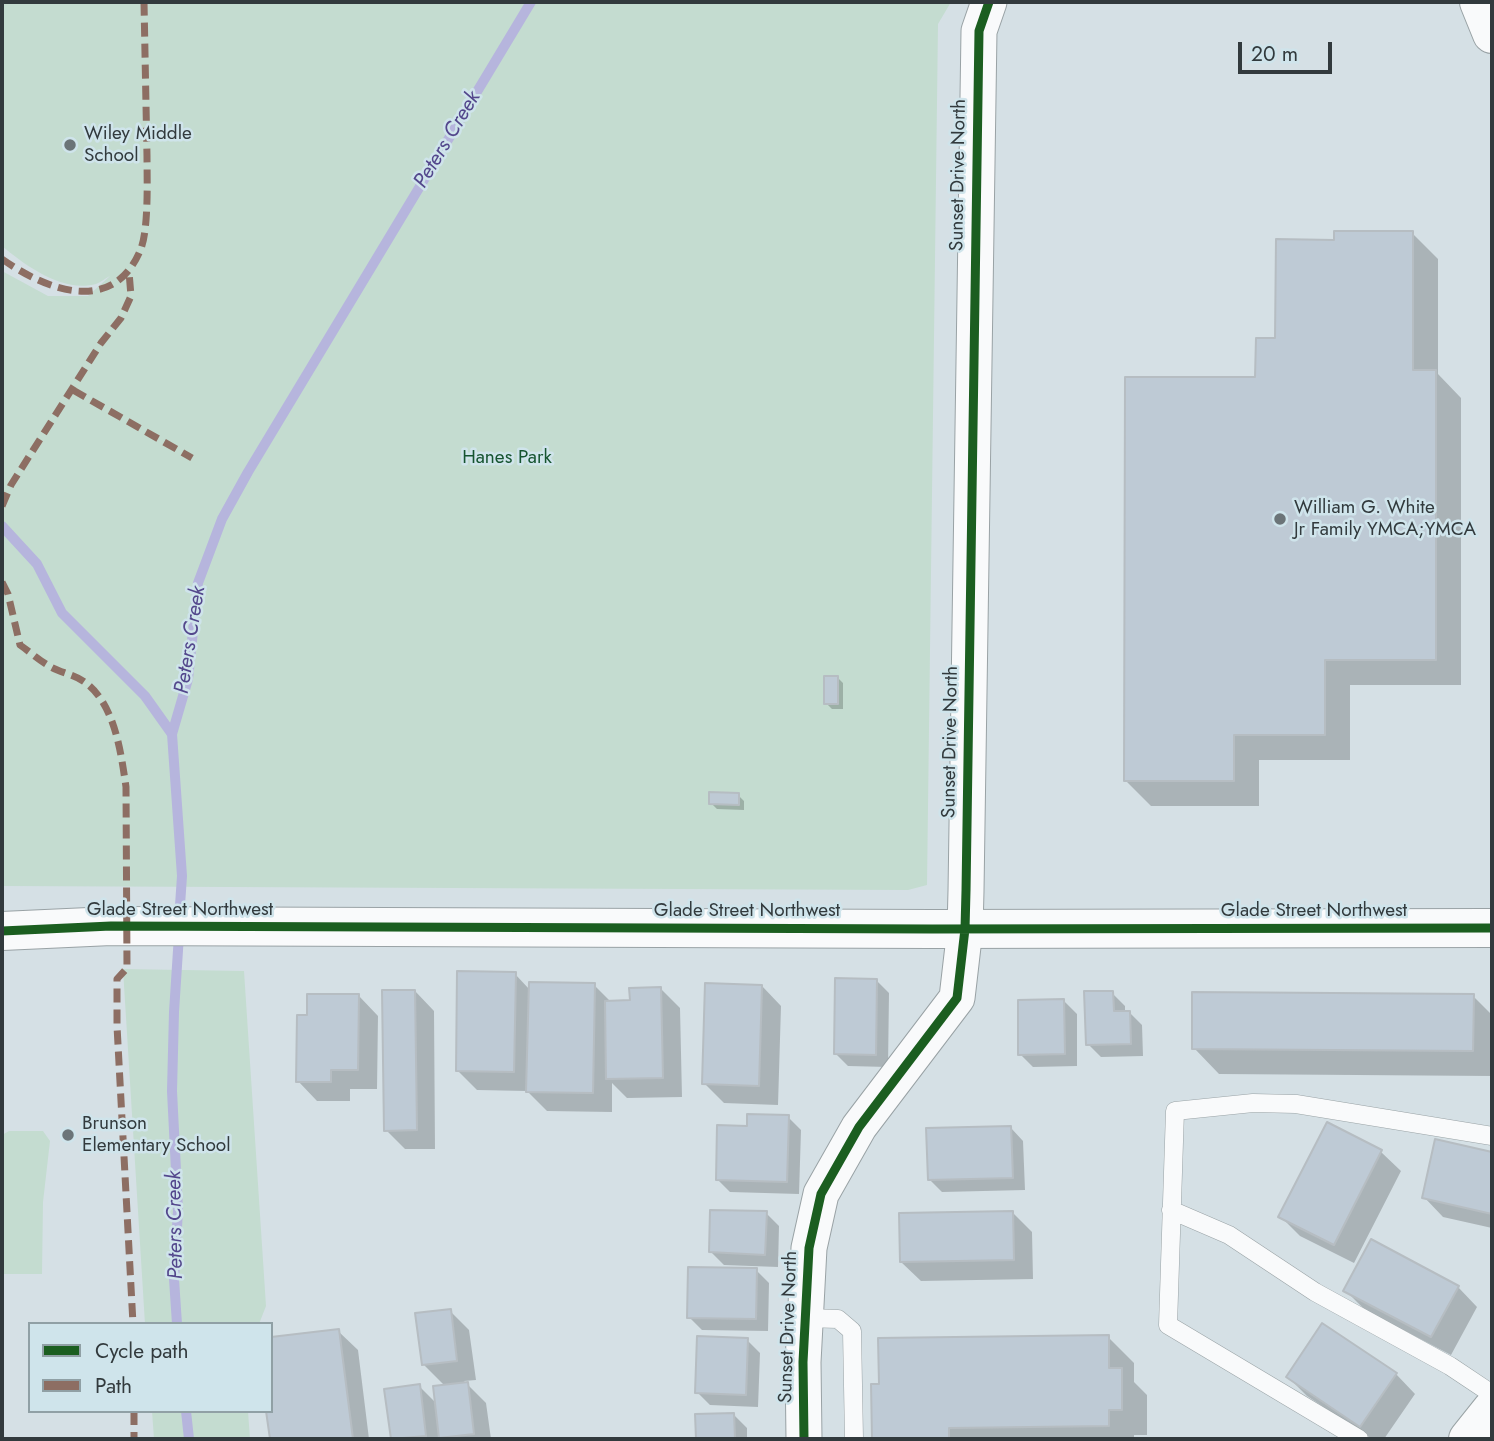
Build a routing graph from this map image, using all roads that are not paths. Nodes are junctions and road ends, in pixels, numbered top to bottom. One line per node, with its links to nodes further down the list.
1 (989, 2): 6 (street, Sunset Drive North)
2 (1479, 2): 3 (street)
3 (1492, 34)
4 (1492, 928): 6 (street, Glade Street Northwest)
5 (6, 929): 6 (street, Glade Street Northwest)
6 (965, 929): 9 (street, Sunset Drive North)
7 (1492, 1136): 8 (lane)
8 (1171, 1210): 10 (lane); 14 (lane)
9 (805, 1318): 12 (street, Sunset Drive North); 13 (lane)
10 (1492, 1394)
11 (1492, 1409): 15 (street)
12 (804, 1439)
13 (854, 1439)
14 (1359, 1439)
15 (1468, 1439)

